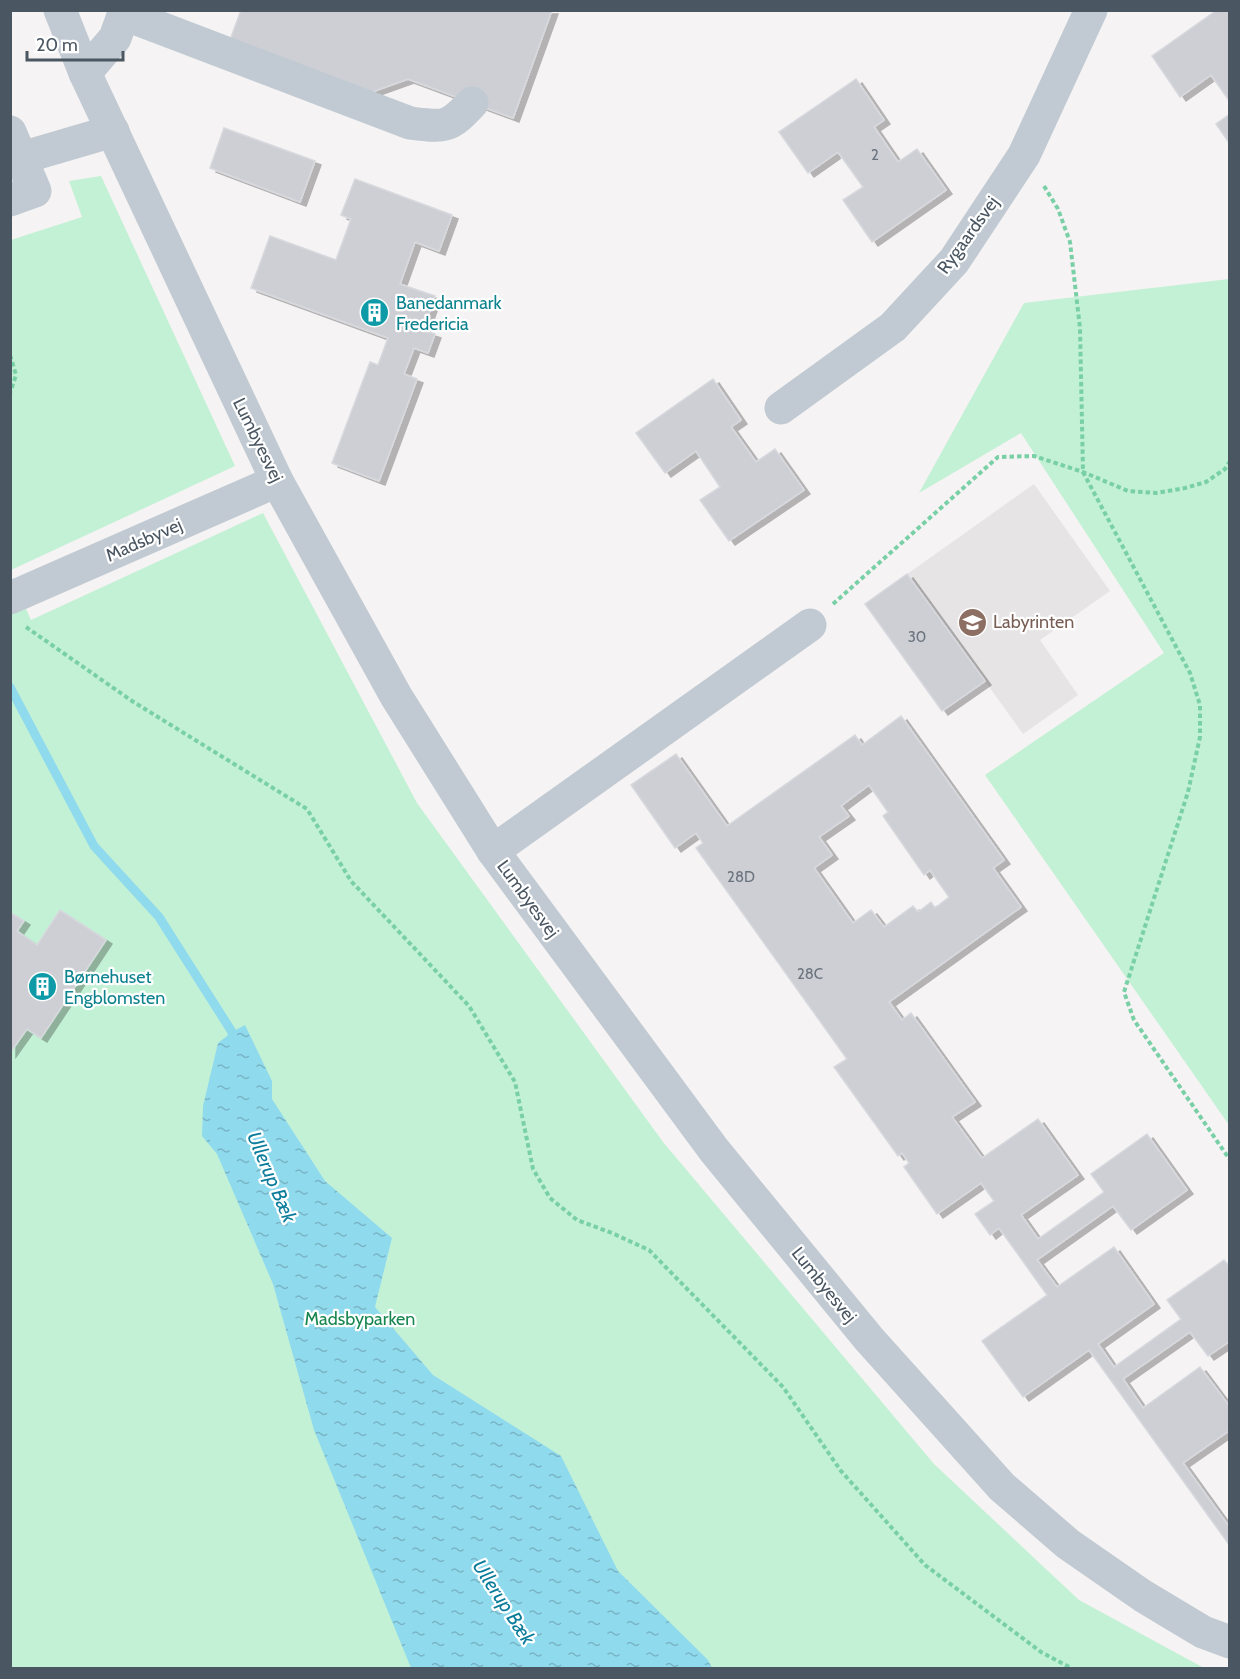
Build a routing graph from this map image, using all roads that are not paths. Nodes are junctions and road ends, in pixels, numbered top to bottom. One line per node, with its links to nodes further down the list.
1 (60, 10): 4 (street, Lumbyesvej)
2 (1091, 10): 9 (street, Rygaardsvej)
3 (125, 12): 4 (street); 5 (street)
4 (85, 73): 6 (street, Lumbyesvej)
5 (472, 103)
6 (113, 131): 7 (street); 10 (street, Lumbyesvej)
7 (16, 145): 8 (street)
8 (10, 200)
9 (781, 408)
10 (277, 481): 11 (street, Madsbyvej); 13 (street, Lumbyesvej)
11 (15, 610)
12 (810, 625): 13 (street, Lumbyesvej)
13 (493, 851): 14 (street, Lumbyesvej)
14 (1230, 1642)

